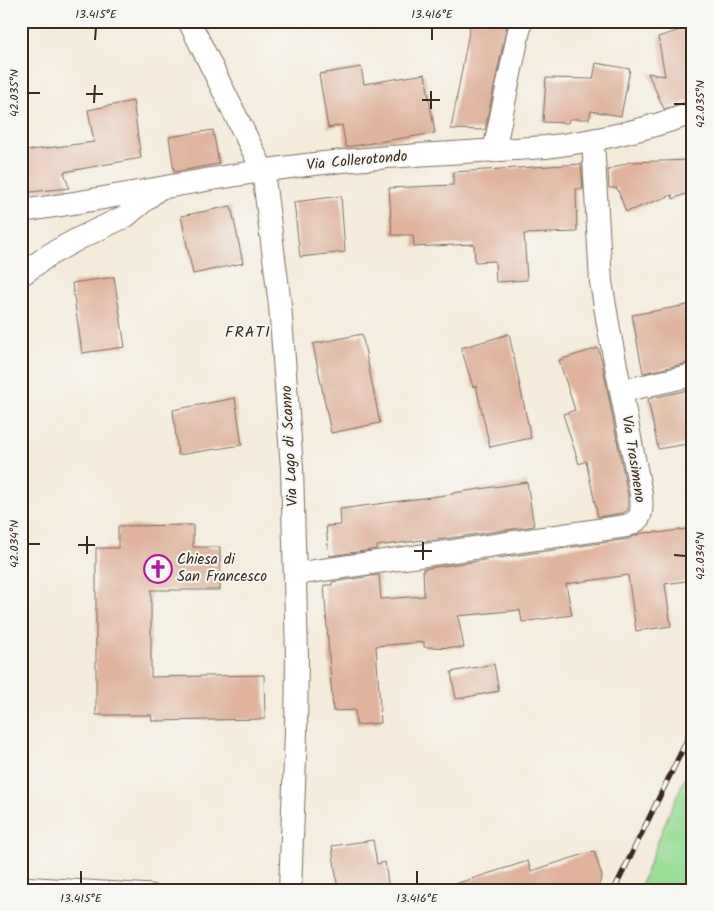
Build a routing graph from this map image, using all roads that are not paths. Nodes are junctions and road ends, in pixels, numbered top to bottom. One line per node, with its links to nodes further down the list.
1 (189, 21): 6 (street, Via Lago di Scanno)
2 (521, 21): 5 (street)
3 (693, 114): 4 (street, Via Collerotondo)
4 (593, 141): 5 (street, Via Collerotondo); 11 (street, Via Trasimeno)
5 (494, 151): 6 (street, Via Collerotondo)
6 (263, 171): 7 (street, Via Collerotondo); 12 (street, Via Lago di Scanno)
7 (158, 189): 8 (street, Via Collerotondo); 9 (street)
8 (21, 211)
9 (21, 275)
10 (693, 375): 11 (street)
11 (622, 391): 12 (street, Via Trasimeno)
12 (296, 574): 15 (street, Via Lago di Scanno)
13 (21, 882): 14 (lane)
14 (152, 890)
15 (290, 890)

